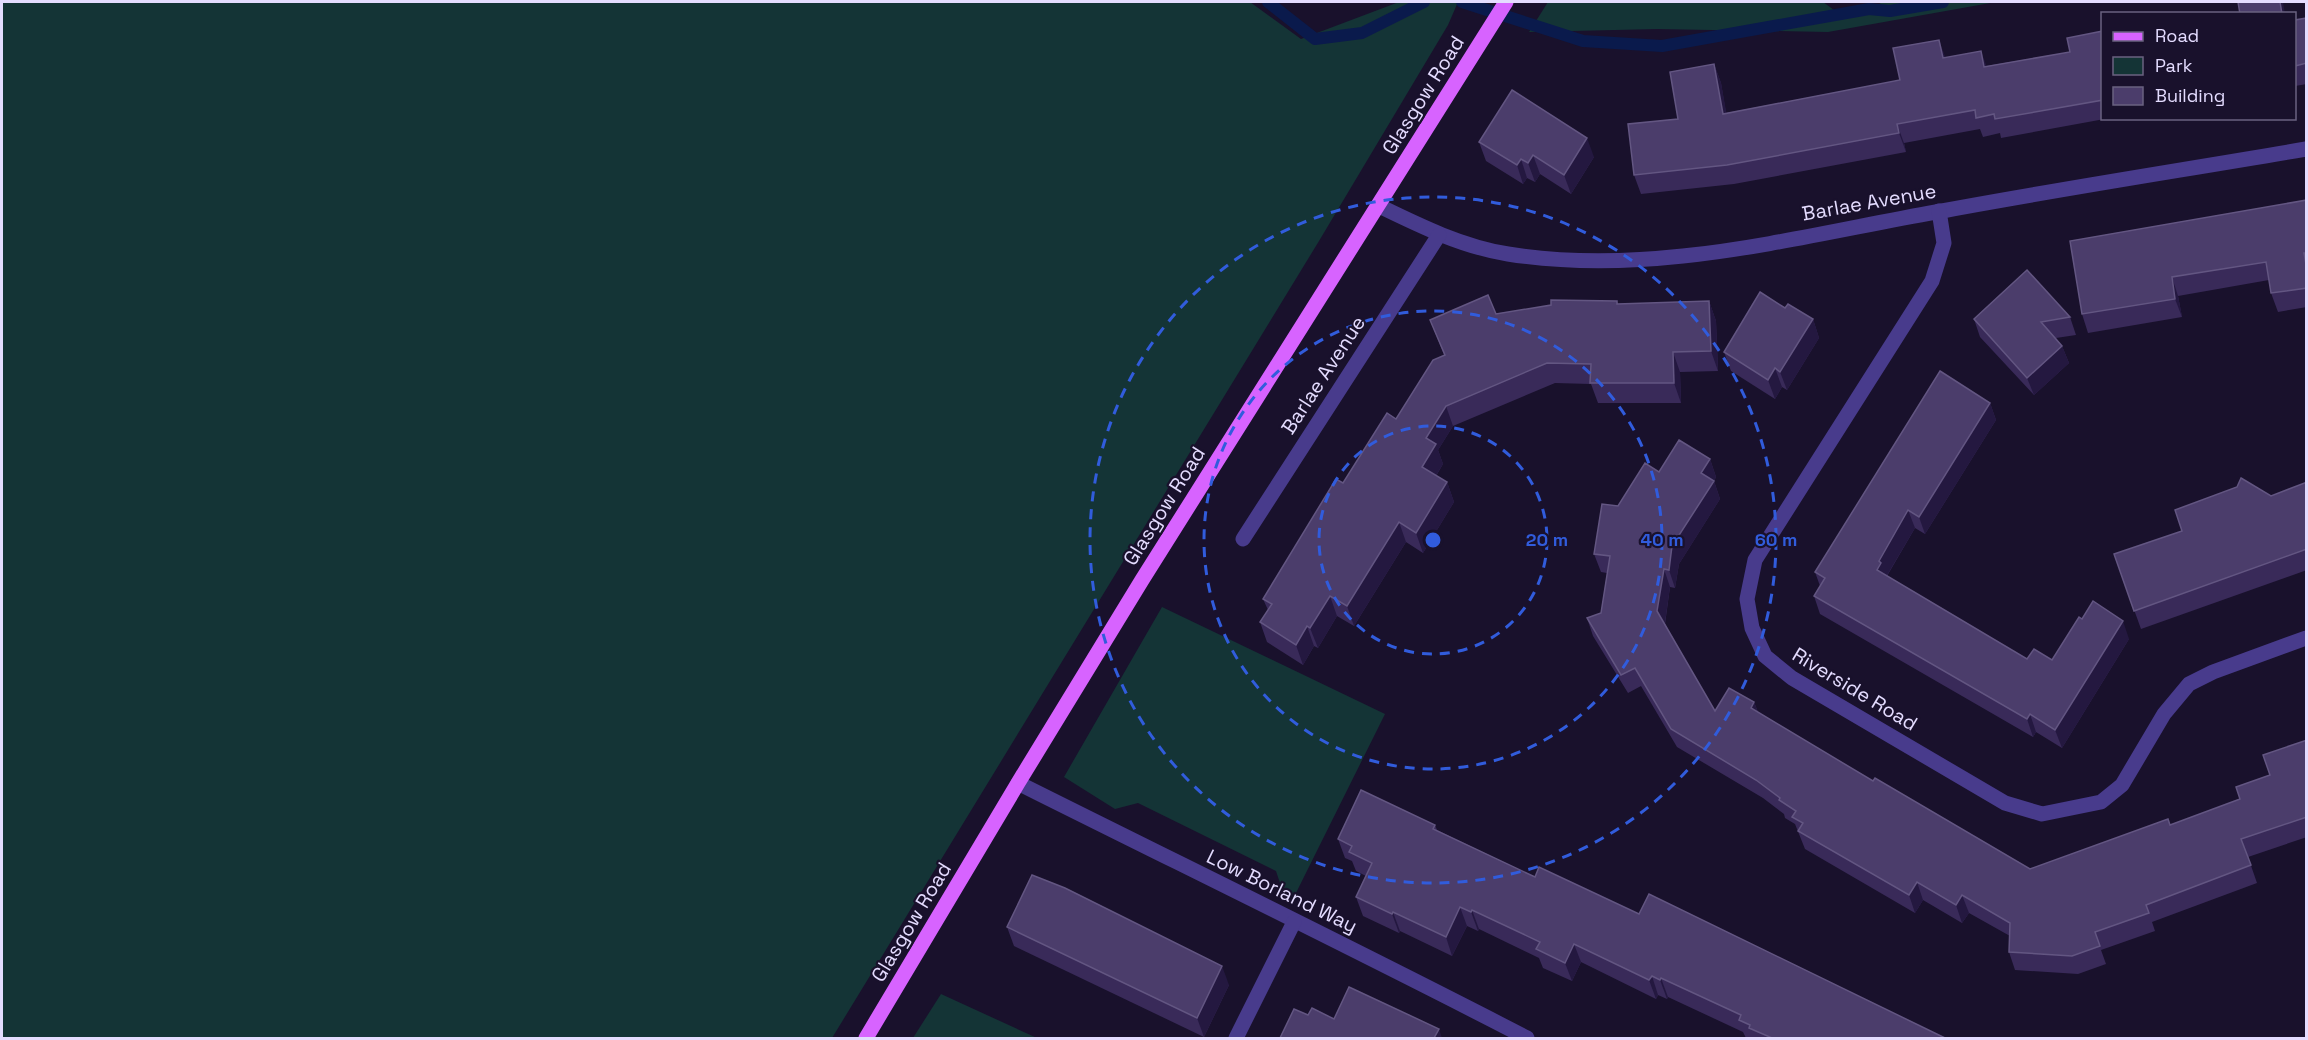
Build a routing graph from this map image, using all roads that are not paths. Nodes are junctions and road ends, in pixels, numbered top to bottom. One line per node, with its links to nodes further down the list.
1 (1506, 2): 3 (main road, Glasgow Road)
2 (2307, 149): 4 (street, Barlae Avenue)
3 (1379, 206): 5 (street, Barlae Avenue); 8 (main road, Glasgow Road)
4 (1939, 211): 5 (street, Barlae Avenue); 7 (street, Riverside Road)
5 (1439, 235): 6 (street, Barlae Avenue)
6 (1243, 539)
7 (2307, 638)
8 (1018, 783): 9 (street, Low Borland Way); 10 (main road, Glasgow Road)
9 (1294, 922): 11 (street); 12 (street, Low Borland Way)
10 (866, 1038)
11 (1236, 1038)
12 (1527, 1038)

